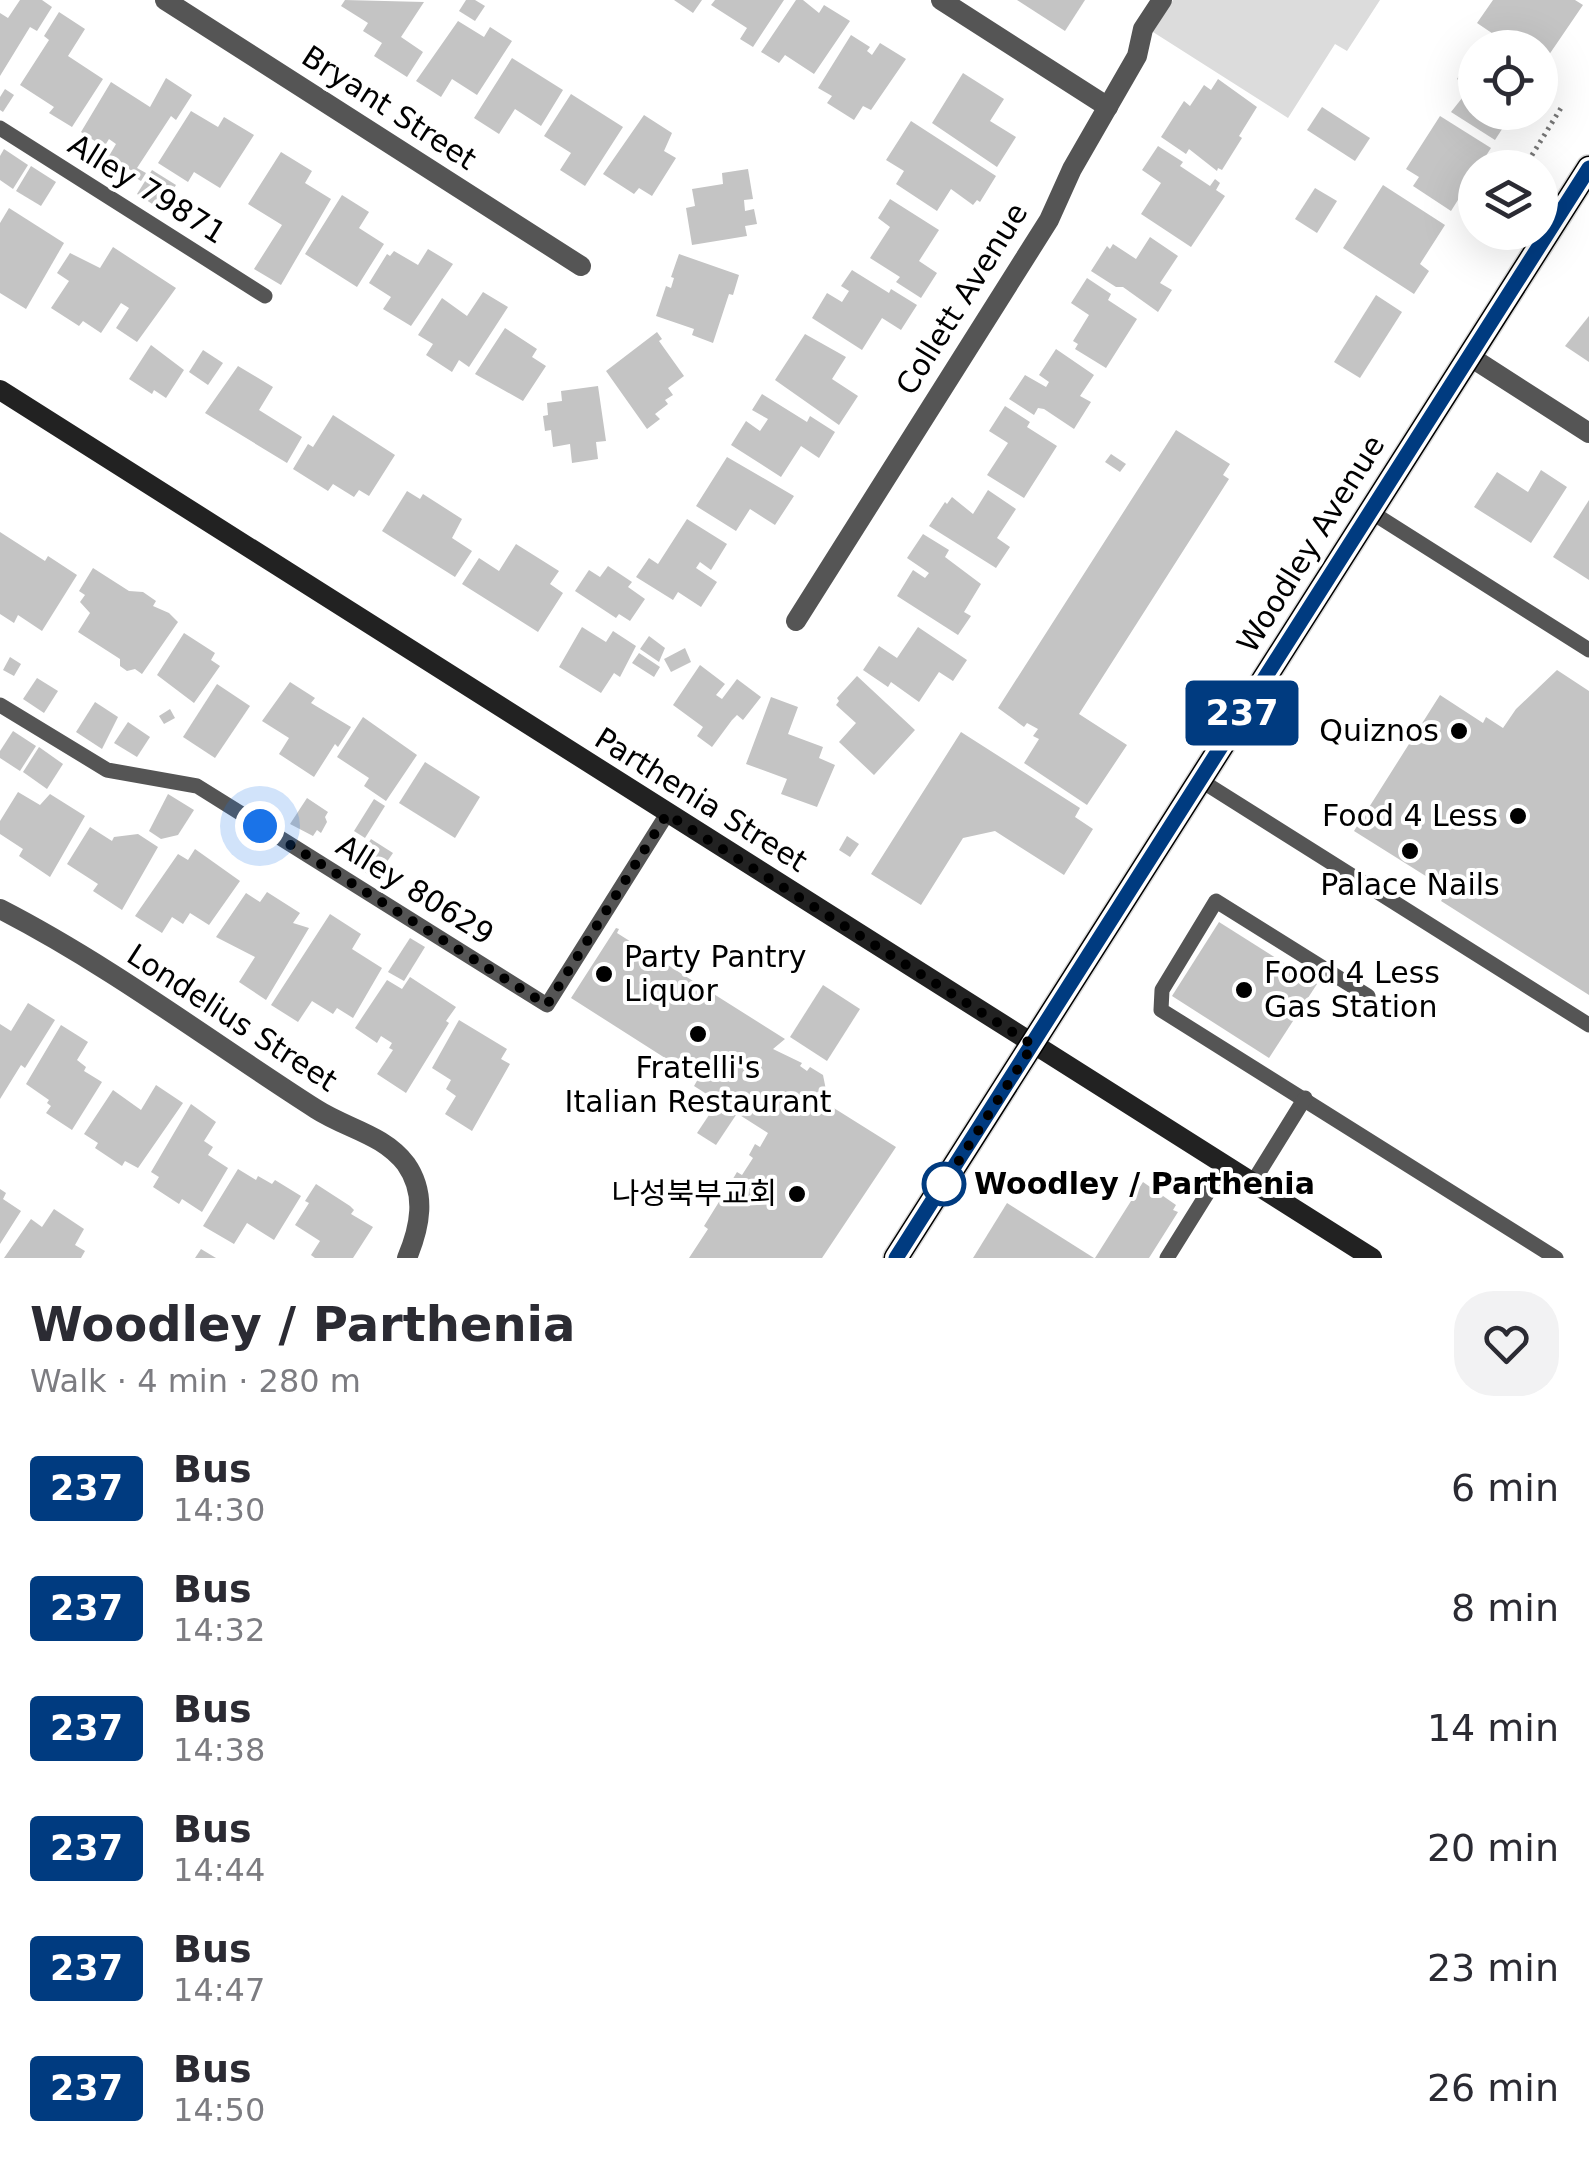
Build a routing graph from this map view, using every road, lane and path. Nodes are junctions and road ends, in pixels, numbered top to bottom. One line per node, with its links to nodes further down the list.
1 (165, 0): 9 (street, Bryant Street)
2 (940, 0): 4 (street)
3 (1162, 0): 4 (street, Collett Avenue)
4 (1108, 106): 15 (street, Collett Avenue)
5 (1561, 108): 7 (path)
6 (0, 128): 10 (lane, Alley 79871)
7 (1535, 150)
8 (1589, 168): 11 (main road, Woodley Avenue)
9 (582, 266)
10 (265, 296)
11 (1469, 356): 13 (street); 14 (main road, Woodley Avenue)
12 (0, 390): 19 (main road, Parthenia Street)
13 (1589, 433)
14 (1370, 512): 16 (lane); 18 (main road, Woodley Avenue)
15 (796, 621)
16 (1589, 650)
17 (0, 705): 19 (lane, Alley 80629)
18 (1200, 780): 22 (lane); 23 (main road, Woodley Avenue)
19 (667, 814): 23 (main road, Parthenia Street)
20 (0, 909): 27 (street, Londelius Street)
21 (1368, 996): 24 (lane)
22 (1589, 1025)
23 (1033, 1045): 25 (main road, Parthenia Street); 28 (main road, Woodley Avenue)
24 (1305, 1098): 26 (lane); 31 (lane)
25 (1225, 1165): 26 (main road, Parthenia Street); 29 (lane)
26 (1253, 1182): 30 (main road, Parthenia Street)
27 (406, 1258)
28 (896, 1258)
29 (1167, 1258)
30 (1372, 1258)
31 (1556, 1258)

